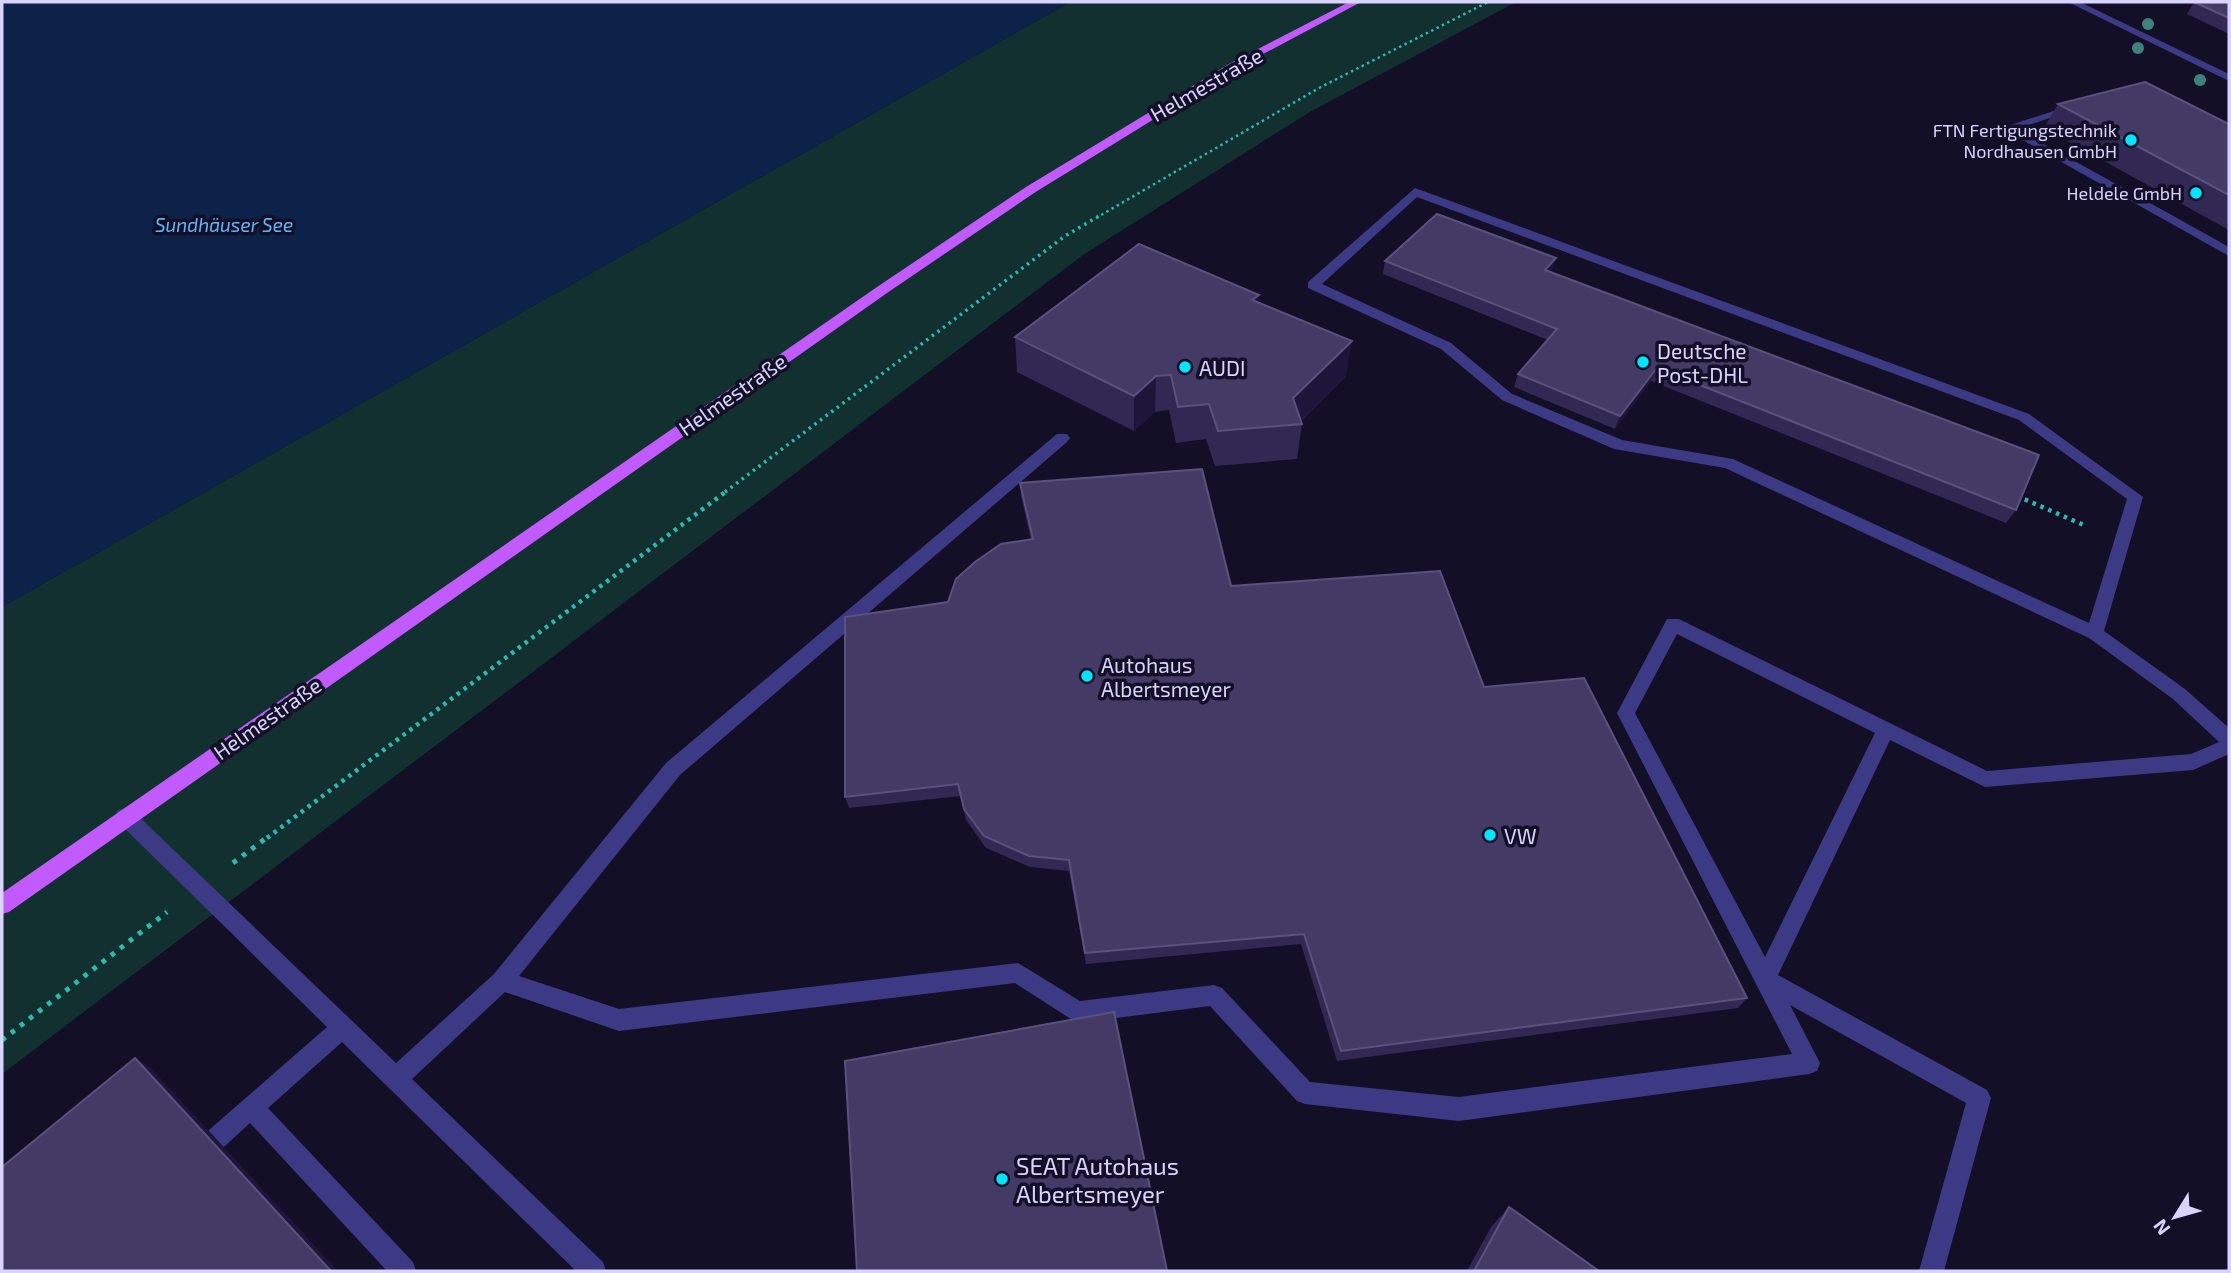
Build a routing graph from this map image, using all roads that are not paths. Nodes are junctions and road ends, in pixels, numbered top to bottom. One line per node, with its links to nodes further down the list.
1 (1356, 2): 11 (main road, Helmestraße)
2 (2073, 2): 3 (street)
3 (2229, 78)
4 (2094, 102): 5 (street)
5 (2229, 252)
6 (1062, 438): 14 (street)
7 (2095, 633): 7 (street); 9 (street)
8 (1886, 729): 10 (street); 13 (street); 13 (street)
9 (2229, 739)
10 (2229, 746)
11 (125, 816): 12 (main road, Helmestraße); 15 (street)
12 (2, 905)
13 (1765, 979): 14 (street); 21 (street)
14 (502, 981): 16 (street)
15 (344, 1026): 16 (street); 17 (street)
16 (395, 1079): 20 (street)
17 (251, 1107): 18 (street); 19 (street)
18 (217, 1138)
19 (404, 1271)
20 (594, 1271)
21 (1932, 1271)

